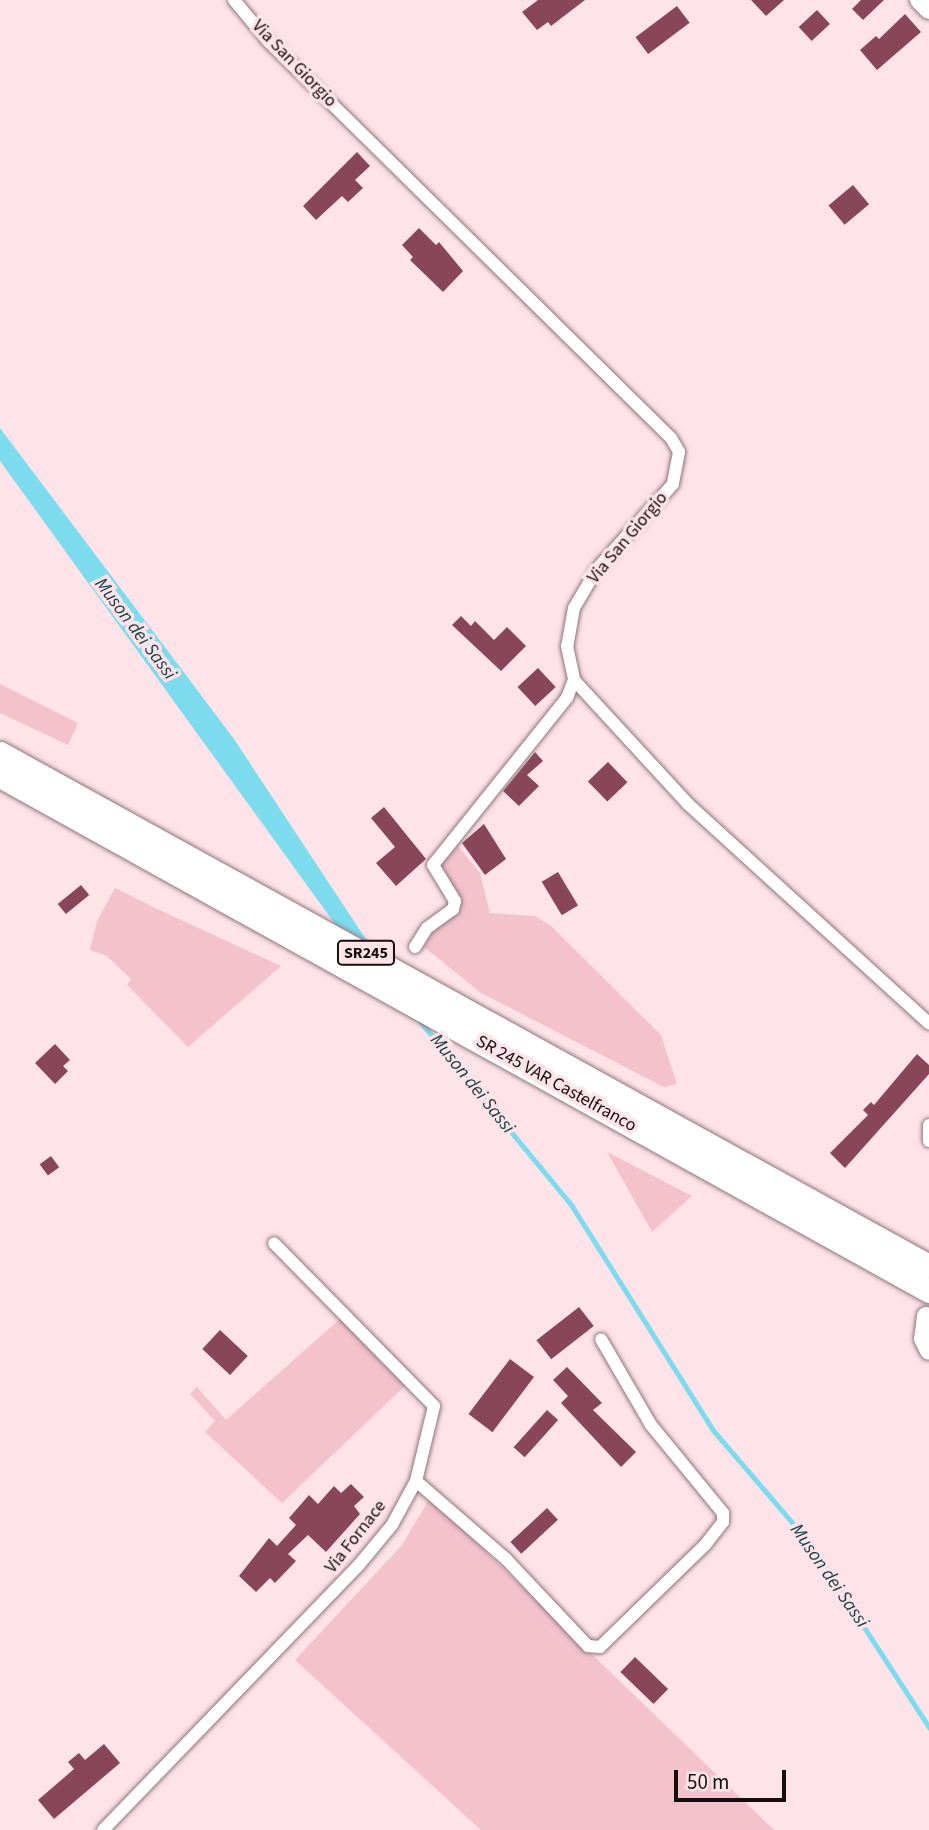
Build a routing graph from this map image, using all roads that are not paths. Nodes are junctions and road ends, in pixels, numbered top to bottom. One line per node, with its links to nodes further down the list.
1 (233, 0): 4 (street, Via San Giorgio)
2 (919, 0): 3 (street)
3 (929, 10)
4 (574, 680): 7 (street); 8 (street)
5 (0, 753): 12 (highway, SR 245 VAR Castelfranco / SR245)
6 (0, 776): 13 (highway, SR 245 VAR Castelfranco / SR245)
7 (415, 947)
8 (929, 1023)
9 (929, 1125): 10 (street)
10 (929, 1141)
11 (274, 1243): 17 (street, Via Fornace)
12 (929, 1266)
13 (929, 1291)
14 (926, 1316): 16 (street)
15 (601, 1339): 17 (street)
16 (929, 1351)
17 (416, 1481): 18 (street, Via Fornace)
18 (103, 1830)

